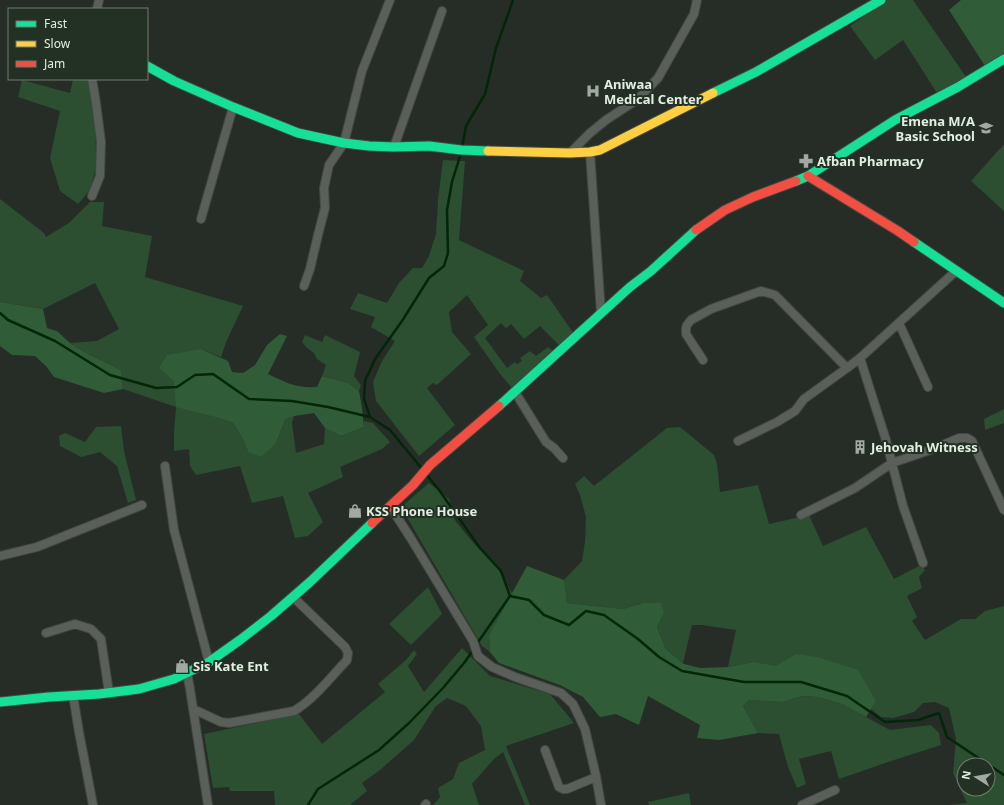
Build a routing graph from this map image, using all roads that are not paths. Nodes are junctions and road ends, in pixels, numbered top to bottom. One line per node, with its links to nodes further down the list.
1 (389, 0): 9 (street)
2 (697, 0): 12 (street)
3 (881, 0): 11 (street)
4 (442, 11): 10 (street)
5 (1004, 59): 13 (street)
6 (148, 67): 8 (street)
7 (92, 80): 14 (street)
8 (233, 107): 9 (street); 15 (street)
9 (344, 143): 10 (street); 17 (street)
10 (394, 147): 12 (street)
11 (590, 152): 12 (street); 19 (street)
12 (570, 153)
13 (808, 176): 16 (street); 19 (street)
14 (92, 196)
15 (201, 219)
16 (956, 271): 18 (street); 20 (street)
17 (304, 286)
18 (1004, 303)
19 (601, 313): 25 (street)
20 (899, 323): 21 (street); 24 (street)
21 (860, 358): 23 (street); 28 (street)
22 (703, 360): 23 (street)
23 (847, 368): 26 (street)
24 (928, 387)
25 (515, 392): 27 (street); 31 (street)
26 (738, 441)
27 (563, 458)
28 (892, 463): 32 (street); 33 (street); 35 (street)
29 (166, 466): 38 (street)
30 (142, 506): 34 (street)
31 (390, 506): 36 (street); 45 (street)
32 (1004, 510)
33 (801, 515)
34 (0, 556)
35 (923, 563)
36 (293, 597): 38 (street); 43 (street)
37 (46, 633): 40 (street)
38 (208, 662): 39 (street)
39 (187, 673): 40 (street); 43 (street)
40 (109, 693): 41 (street)
41 (73, 695): 42 (street); 47 (street)
42 (0, 702)
43 (193, 709): 48 (street)
44 (545, 750): 45 (street)
45 (596, 777): 49 (street)
46 (835, 790): 50 (street)
47 (93, 805)
48 (208, 805)
49 (601, 805)
50 (802, 805)

